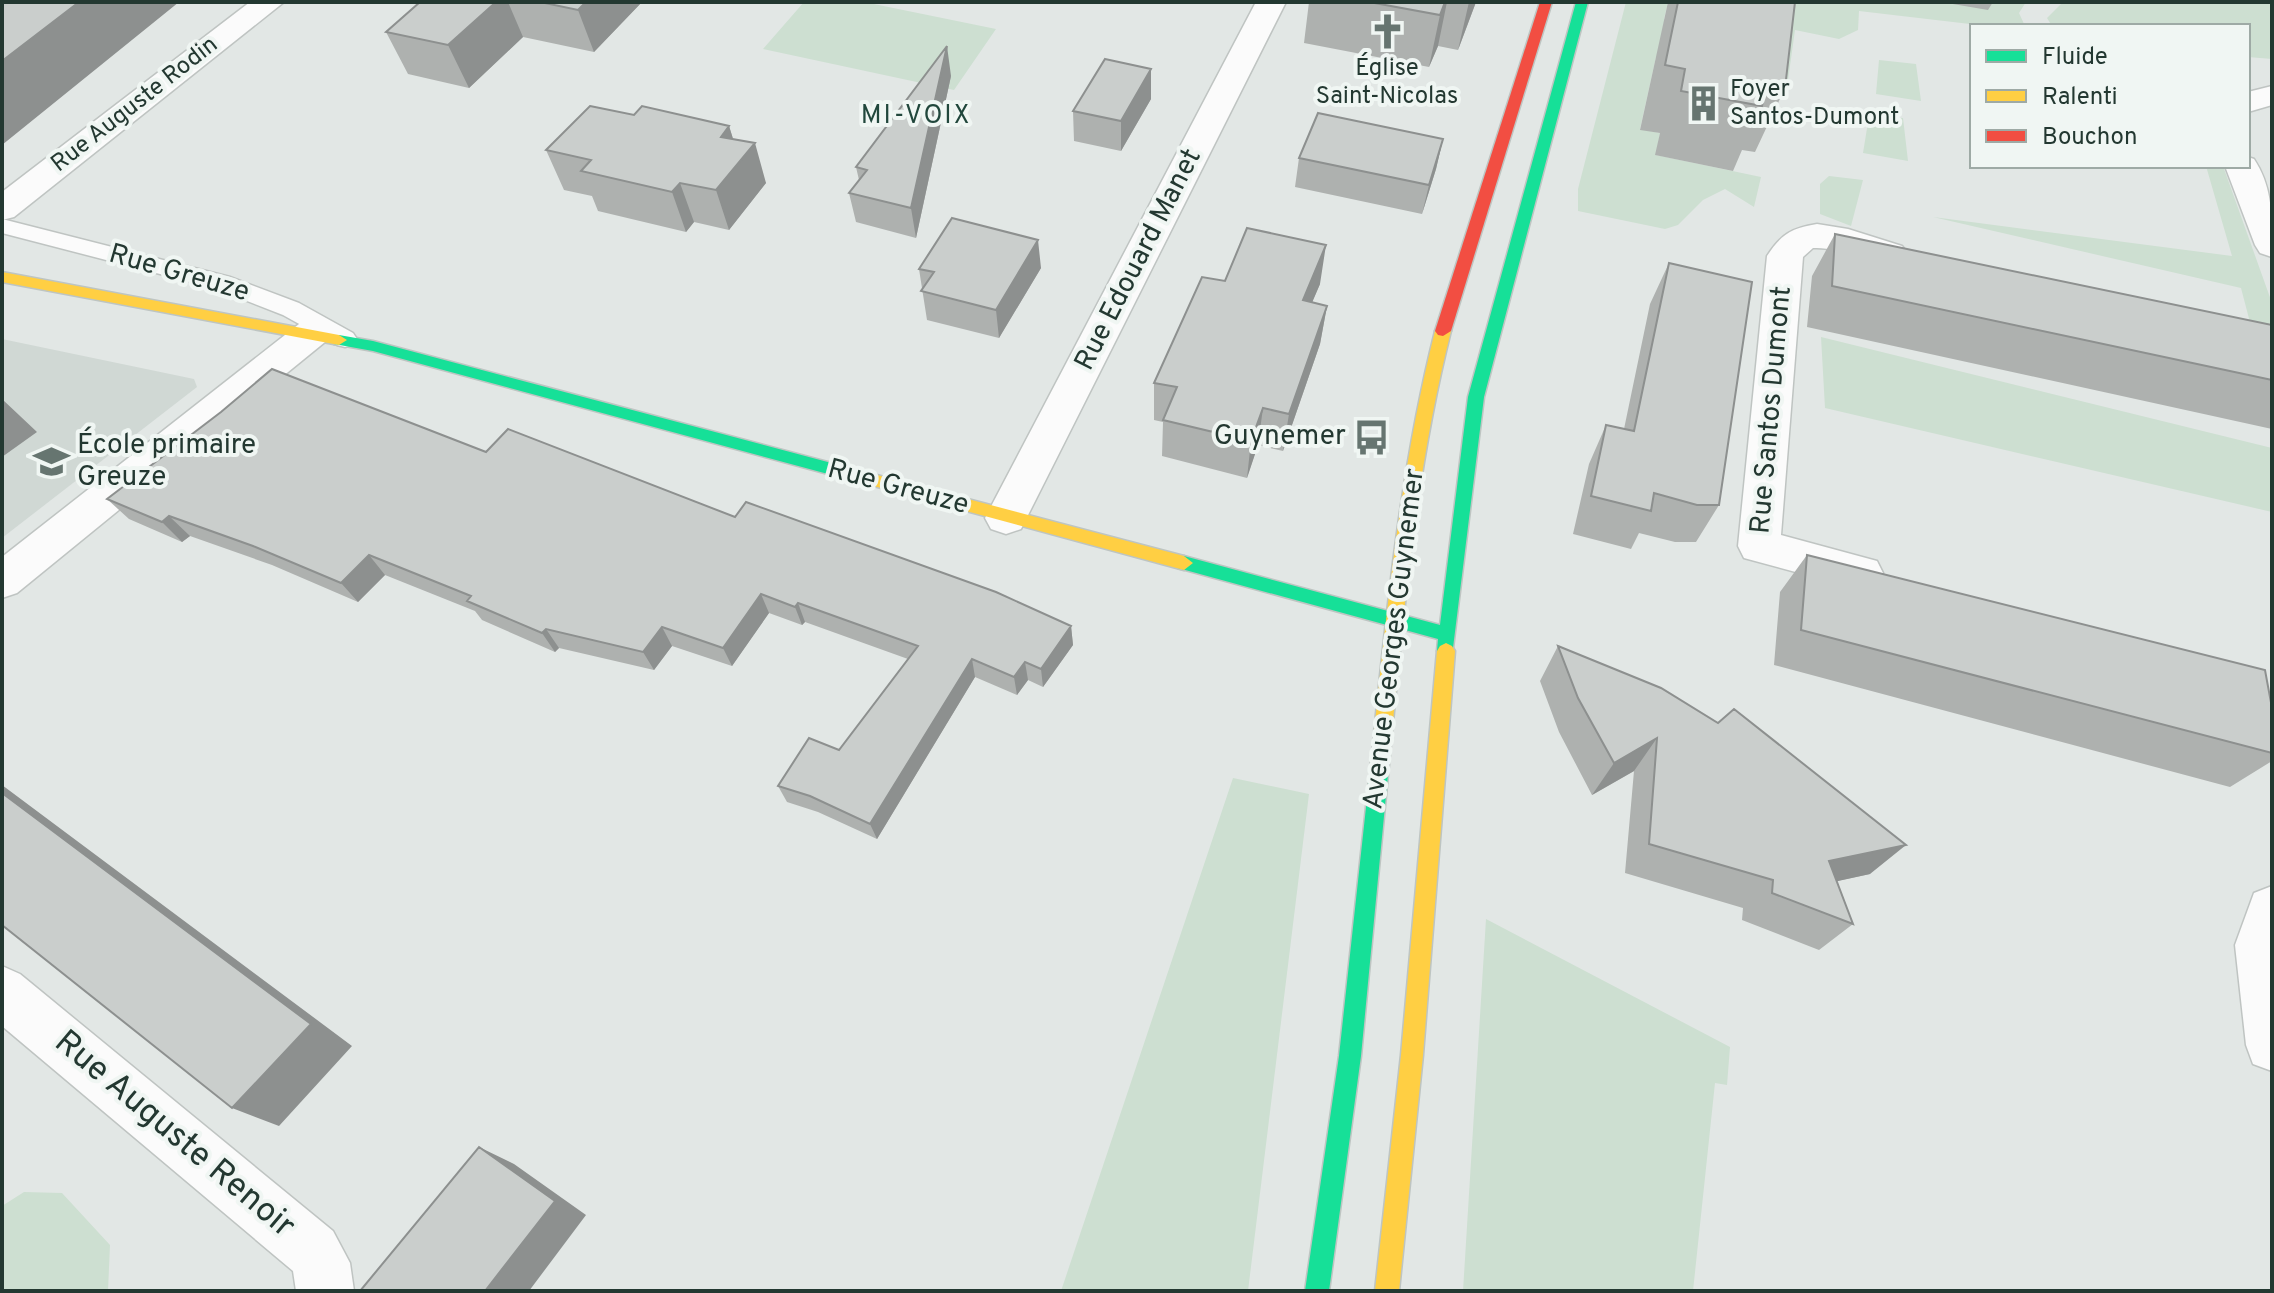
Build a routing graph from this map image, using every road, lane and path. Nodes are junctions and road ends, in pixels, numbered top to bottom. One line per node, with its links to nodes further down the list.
1 (269, 2): 8 (street, Rue Auguste Rodin)
2 (1271, 2): 14 (street, Rue Edouard Manet)
3 (1546, 2): 17 (street, Avenue Georges Guynemer)
4 (1582, 2): 18 (street, Avenue Georges Guynemer)
5 (2272, 95): 6 (street)
6 (2250, 101)
7 (2243, 168): 10 (street)
8 (2, 209)
9 (2, 226): 13 (lane, Rue Greuze)
10 (2272, 245)
11 (1927, 265): 16 (street, Rue Santos Dumont)
12 (2, 277): 13 (street, Rue Greuze)
13 (331, 337): 14 (street, Rue Greuze); 15 (street)
14 (1006, 518): 17 (street, Rue Greuze)
15 (2, 581)
16 (1894, 581)
17 (1394, 621): 18 (street, Rue Greuze); 23 (street, Avenue Georges Guynemer)
18 (1447, 634): 24 (street, Avenue Georges Guynemer)
19 (2272, 910): 21 (street)
20 (2, 992): 22 (street, Rue Auguste Renoir)
21 (2272, 1045)
22 (325, 1291)
23 (1317, 1291)
24 (1387, 1291)

